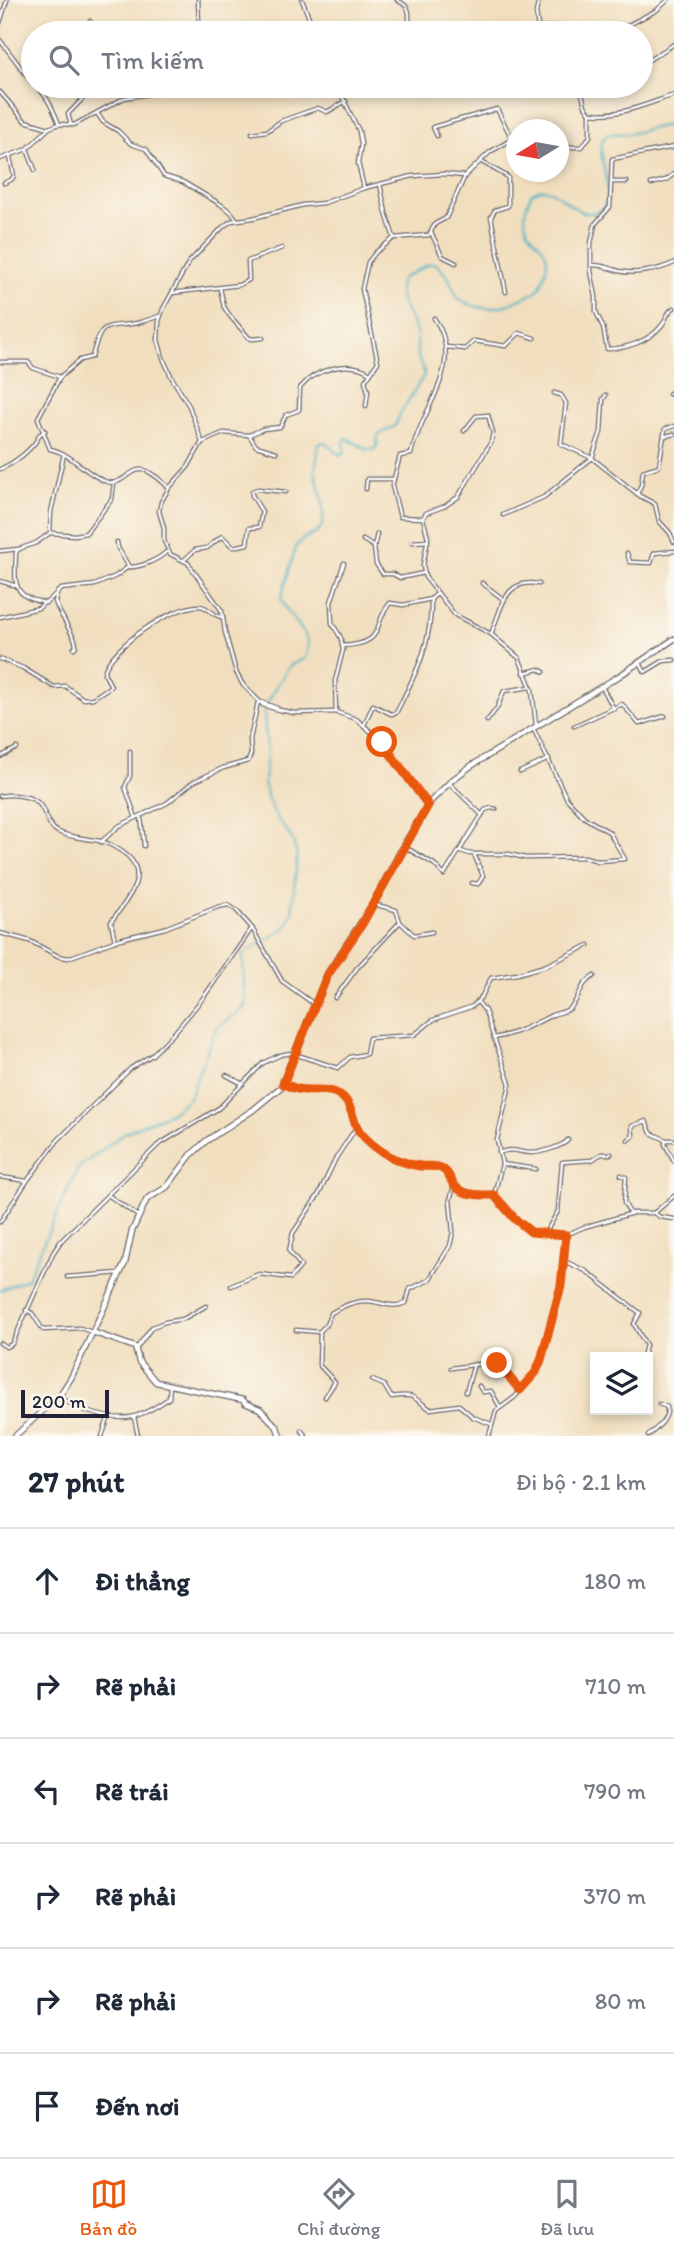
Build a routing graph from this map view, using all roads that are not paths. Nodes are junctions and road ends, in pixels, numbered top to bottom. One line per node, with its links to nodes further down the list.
1 (7, 0): 13 (street)
2 (198, 0): 8 (street)
3 (302, 0): 9 (street)
4 (397, 0): 10 (street)
5 (539, 0): 11 (street)
6 (668, 0): 7 (street); 12 (street)
7 (674, 1)
8 (200, 21)
9 (310, 21)
10 (408, 21)
11 (537, 21)
12 (637, 21)
13 (0, 23)
14 (0, 40): 17 (street)
15 (674, 44): 16 (street)
16 (653, 57)
17 (21, 67)
18 (0, 92): 31 (street)
19 (674, 95): 27 (street)
20 (45, 98): 28 (street)
21 (83, 98): 29 (street)
22 (124, 98): 26 (street)
23 (344, 98): 25 (street)
24 (582, 98): 27 (street)
25 (346, 101): 32 (street); 49 (street)
26 (97, 113): 29 (street); 50 (street)
27 (590, 113): 35 (street)
28 (60, 124): 29 (street); 31 (street)
29 (71, 125)
30 (506, 127): 33 (street)
31 (49, 128): 37 (street)
32 (252, 133)
33 (438, 136)
34 (506, 143): 40 (street)
35 (569, 146)
36 (674, 147): 44 (street)
37 (27, 149): 38 (street); 41 (street)
38 (10, 157): 39 (street); 46 (street)
39 (0, 159)
40 (480, 161): 43 (street); 58 (street)
41 (35, 170)
42 (674, 174): 48 (street)
43 (465, 176): 47 (street); 51 (street)
44 (612, 182): 45 (street); 56 (street)
45 (627, 182)
46 (4, 183)
47 (380, 184): 49 (street); 52 (street)
48 (651, 184)
49 (364, 188): 50 (street)
50 (237, 220): 59 (street)
51 (431, 232): 52 (street); 54 (street)
52 (394, 238): 67 (street)
53 (282, 248): 57 (street)
54 (456, 263)
55 (674, 263): 56 (street)
56 (591, 265): 60 (street)
57 (220, 288): 59 (street); 63 (street)
58 (506, 292)
59 (172, 293): 61 (street)
60 (674, 308)
61 (160, 316): 68 (street); 80 (street)
62 (434, 318): 65 (street)
63 (263, 338)
64 (534, 338): 65 (street)
65 (446, 347): 85 (street)
66 (0, 362): 68 (street)
67 (370, 373): 73 (street); 78 (street)
68 (60, 377): 75 (street)
69 (674, 390): 71 (street)
70 (554, 393): 83 (street)
71 (669, 394)
72 (606, 395): 83 (street)
73 (366, 406)
74 (674, 426): 79 (street)
75 (45, 431): 82 (street); 84 (street)
76 (464, 431): 92 (street)
77 (674, 434): 79 (street)
78 (249, 435): 80 (street); 81 (street)
79 (666, 436): 90 (street)
80 (202, 442): 87 (street)
81 (276, 452)
82 (64, 454): 86 (street); 93 (street)
83 (592, 458): 90 (street); 91 (street)
84 (0, 470)
85 (394, 478): 88 (street); 92 (street)
86 (114, 483): 87 (street); 93 (street)
87 (169, 488): 103 (street)
88 (366, 489)
89 (286, 492): 106 (street)
90 (637, 494): 99 (street)
91 (503, 514)
92 (423, 518): 97 (street)
93 (51, 533): 101 (street)
94 (377, 534): 100 (street)
95 (363, 540): 100 (street)
96 (412, 541): 97 (street)
97 (428, 541): 109 (street)
98 (117, 542): 108 (street)
99 (674, 542)
100 (374, 547): 109 (street)
101 (19, 549): 102 (street); 113 (street)
102 (0, 551)
103 (168, 551): 106 (street); 108 (street)
104 (627, 553): 105 (street)
105 (674, 554)
106 (184, 560): 120 (street)
107 (344, 563): 123 (street)
108 (129, 566): 114 (street)
109 (424, 573): 115 (street)
110 (0, 581): 113 (street)
111 (482, 583): 117 (street)
112 (539, 584): 117 (street)
113 (17, 586): 118 (street)
114 (58, 591): 118 (street); 124 (street)
115 (438, 593): 116 (street); 121 (street)
116 (431, 599): 123 (street); 137 (street)
117 (503, 599): 121 (street)
118 (44, 603): 119 (street)
119 (0, 617)
120 (223, 618): 125 (street); 132 (street)
121 (491, 634): 129 (street)
122 (674, 639): 127 (street)
123 (342, 646): 134 (street)
124 (74, 648)
125 (0, 659)
126 (674, 660): 127 (street)
127 (639, 662): 130 (street)
128 (544, 672): 129 (street)
129 (524, 673): 131 (street)
130 (601, 686): 133 (street); 138 (street)
131 (531, 687): 136 (street); 138 (street)
132 (260, 701): 134 (street); 150 (street)
133 (614, 709): 135 (street); 139 (street)
134 (335, 712): 137 (street)
135 (665, 716)
136 (487, 721)
137 (364, 725): 147 (street)
138 (535, 726): 143 (street); 145 (street)
139 (574, 726)
140 (17, 748): 142 (street)
141 (130, 751): 151 (street)
142 (0, 757)
143 (549, 759): 144 (street); 156 (street)
144 (520, 772)
145 (449, 783): 147 (street); 149 (street)
146 (0, 796): 152 (street)
147 (428, 805): 154 (street)
148 (496, 810): 149 (street)
149 (482, 815): 155 (street)
150 (141, 816): 151 (street); 153 (street)
151 (136, 818): 152 (street)
152 (101, 842): 163 (street)
153 (144, 846)
154 (403, 846): 155 (street); 158 (street)
155 (461, 851): 156 (street)
156 (474, 854): 157 (street)
157 (472, 883)
158 (373, 904): 159 (street); 168 (street)
159 (400, 922): 161 (street); 166 (street)
160 (251, 928): 163 (street); 168 (street); 186 (street)
161 (432, 932)
162 (0, 933): 163 (street)
163 (115, 941)
164 (589, 945): 167 (street)
165 (594, 976): 169 (street)
166 (335, 998)
167 (478, 1002): 169 (street); 170 (street)
168 (314, 1004): 170 (street)
169 (494, 1038): 179 (street)
170 (293, 1054): 172 (street); 173 (street)
171 (226, 1075): 172 (street)
172 (243, 1084): 188 (street)
173 (283, 1084): 174 (street); 193 (street)
174 (357, 1126): 187 (street); 201 (street)
175 (568, 1140): 179 (street)
176 (628, 1140): 177 (street)
177 (666, 1140): 178 (street); 181 (street)
178 (674, 1140)
179 (499, 1153): 182 (street)
180 (611, 1154): 196 (street)
181 (674, 1161)
182 (502, 1164): 183 (street); 189 (street)
183 (536, 1169)
184 (621, 1175): 191 (street)
185 (0, 1177): 186 (street)
186 (27, 1181): 195 (street)
187 (454, 1185): 189 (street); 206 (street)
188 (108, 1195): 193 (street); 203 (street)
189 (494, 1195): 196 (street)
190 (674, 1196): 192 (street)
191 (630, 1213): 192 (street); 197 (street)
192 (654, 1213): 194 (street)
193 (138, 1216): 199 (street)
194 (674, 1219)
195 (0, 1222)
196 (546, 1232): 197 (street)
197 (566, 1235): 198 (street)
198 (564, 1261): 209 (street); 215 (street)
199 (120, 1273): 200 (street); 205 (street)
200 (67, 1278)
201 (231, 1286)
202 (205, 1306): 208 (street)
203 (26, 1310): 205 (street); 207 (street)
204 (296, 1330): 206 (street)
205 (92, 1332): 208 (street); 217 (street)
206 (320, 1332): 218 (street)
207 (0, 1343)
208 (136, 1349): 213 (street)
209 (644, 1352)
210 (474, 1364): 211 (street); 215 (street); 216 (street)
211 (451, 1368)
212 (372, 1380): 223 (street)
213 (170, 1385): 221 (street); 228 (street)
214 (479, 1386): 220 (street)
215 (520, 1390): 220 (street)
216 (466, 1392)
217 (60, 1395): 222 (street); 225 (street)
218 (325, 1397)
219 (659, 1404): 231 (street)
220 (500, 1407): 223 (street)
221 (134, 1417): 222 (street); 227 (street)
222 (108, 1419): 226 (street)
223 (491, 1424): 230 (street)
224 (301, 1430): 229 (street)
225 (15, 1436)
226 (102, 1436)
227 (138, 1436)
228 (279, 1436)
229 (306, 1436)
230 (489, 1436)
231 (648, 1436)

